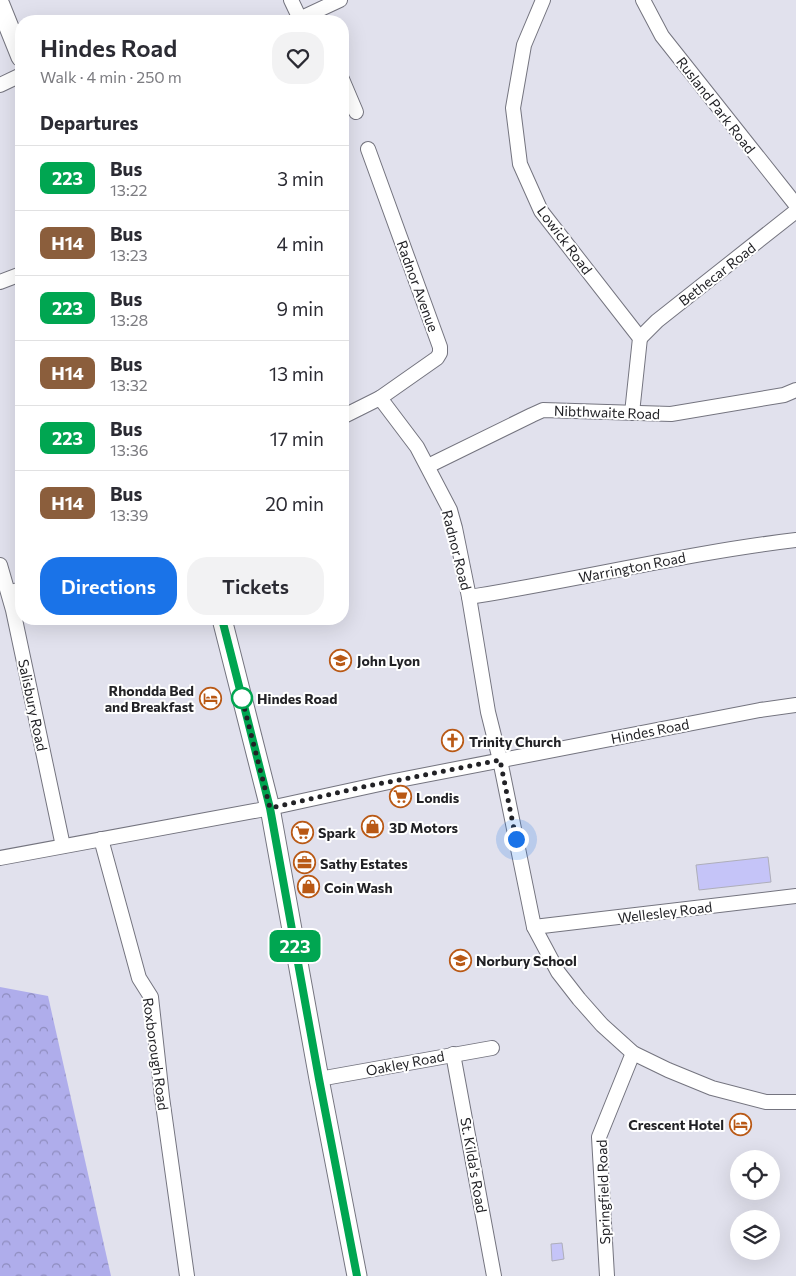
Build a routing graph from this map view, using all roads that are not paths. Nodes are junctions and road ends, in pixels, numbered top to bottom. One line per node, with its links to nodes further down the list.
1 (291, 0): 6 (street)
2 (340, 0): 7 (street)
3 (543, 0): 18 (street, Lowick Road)
4 (643, 0): 14 (street, Rusland Park Road)
5 (0, 5): 8 (street)
6 (296, 15)
7 (319, 15)
8 (15, 42)
9 (15, 78): 10 (street)
10 (0, 85)
11 (349, 96): 12 (street)
12 (356, 112)
13 (368, 149): 20 (street, Radnor Avenue)
14 (796, 205)
15 (796, 211): 18 (street, Bethecar Road)
16 (15, 276): 17 (street)
17 (0, 282)
18 (640, 338): 21 (street)
19 (796, 390): 21 (street, Nibthwaite Road)
20 (380, 398): 22 (street); 23 (street, Radnor Road)
21 (632, 413): 23 (street, Nibthwaite Road)
22 (349, 414)
23 (428, 466): 27 (street, Radnor Road)
24 (796, 540): 27 (street, Warrington Road)
25 (0, 565): 26 (street, Salisbury Road)
26 (15, 591)
27 (469, 597): 31 (street, Radnor Road)
28 (21, 625): 34 (street, Salisbury Road)
29 (223, 625): 32 (street)
30 (796, 705): 31 (street, Hindes Road)
31 (500, 760): 32 (street, Hindes Road); 37 (street, Radnor Road)
32 (265, 809): 33 (street, Hindes Road); 41 (street)
33 (101, 839): 34 (street, Hindes Road); 43 (street, Roxborough Road)
34 (63, 846): 35 (street, Hindes Road)
35 (0, 858)
36 (796, 896): 37 (street, Wellesley Road)
37 (534, 927): 39 (street, Radnor Road)
38 (492, 1048): 40 (street, Oakley Road)
39 (633, 1053): 42 (street, Radnor Road); 46 (street, Springfield Road)
40 (453, 1054): 41 (street, Oakley Road); 45 (street, St. Kilda's Road)
41 (319, 1079): 44 (street)
42 (796, 1102)
43 (187, 1276)
44 (357, 1276)
45 (494, 1276)
46 (608, 1276)

